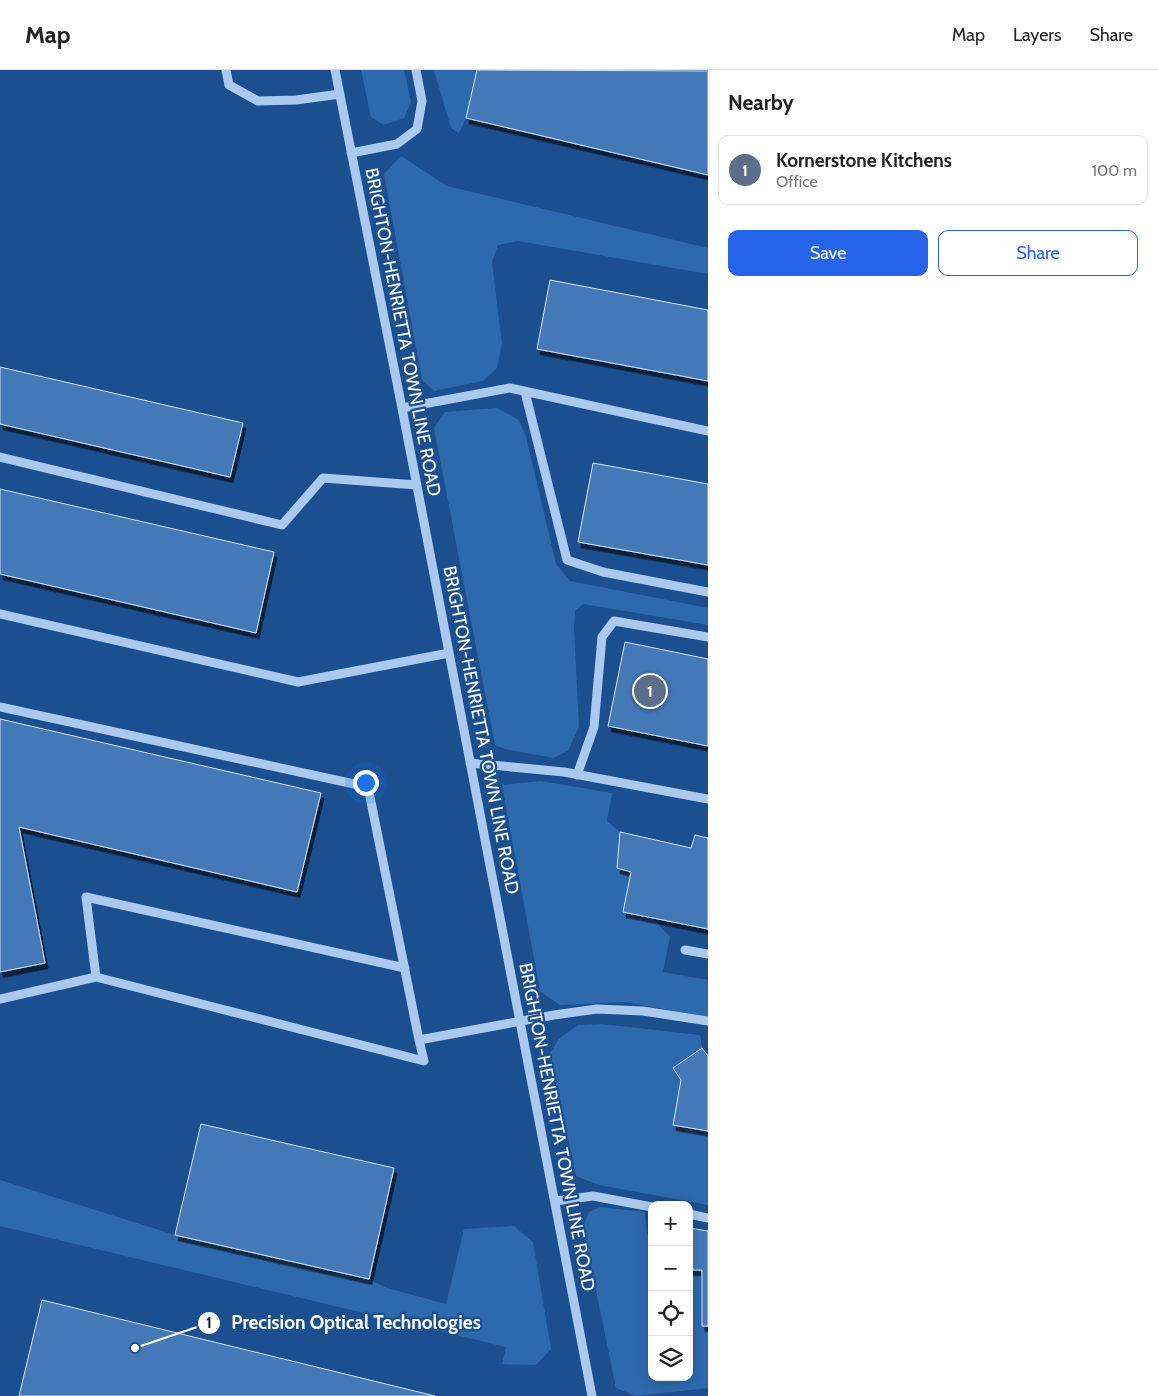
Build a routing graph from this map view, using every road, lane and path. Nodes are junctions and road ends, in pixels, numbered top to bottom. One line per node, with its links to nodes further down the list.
1 (226, 70): 4 (street)
2 (335, 70): 4 (street, BRIGHTON-HENRIETTA TOWN LINE ROAD)
3 (416, 70): 5 (street)
4 (340, 94): 5 (street, BRIGHTON-HENRIETTA TOWN LINE ROAD)
5 (351, 153): 7 (street, BRIGHTON-HENRIETTA TOWN LINE ROAD)
6 (525, 392): 7 (street); 8 (street); 11 (street)
7 (402, 408): 10 (street, BRIGHTON-HENRIETTA TOWN LINE ROAD)
8 (708, 431)
9 (0, 457): 10 (street)
10 (417, 485): 14 (street, BRIGHTON-HENRIETTA TOWN LINE ROAD)
11 (708, 592)
12 (0, 614): 14 (street)
13 (708, 637): 17 (street)
14 (449, 654): 16 (street, BRIGHTON-HENRIETTA TOWN LINE ROAD)
15 (0, 707): 21 (street)
16 (470, 763): 17 (street); 24 (street, BRIGHTON-HENRIETTA TOWN LINE ROAD)
17 (576, 774): 18 (street)
18 (708, 799)
19 (685, 950): 20 (street)
20 (708, 954)
21 (405, 968): 22 (street); 26 (street)
22 (96, 977): 23 (street); 26 (street)
23 (0, 999)
24 (521, 1022): 25 (street); 26 (street); 27 (street, BRIGHTON-HENRIETTA TOWN LINE ROAD)
25 (708, 1022)
26 (419, 1040)
27 (555, 1201): 28 (street); 31 (street, BRIGHTON-HENRIETTA TOWN LINE ROAD)
28 (648, 1206)
29 (693, 1215): 30 (street)
30 (708, 1218)
31 (592, 1396)

